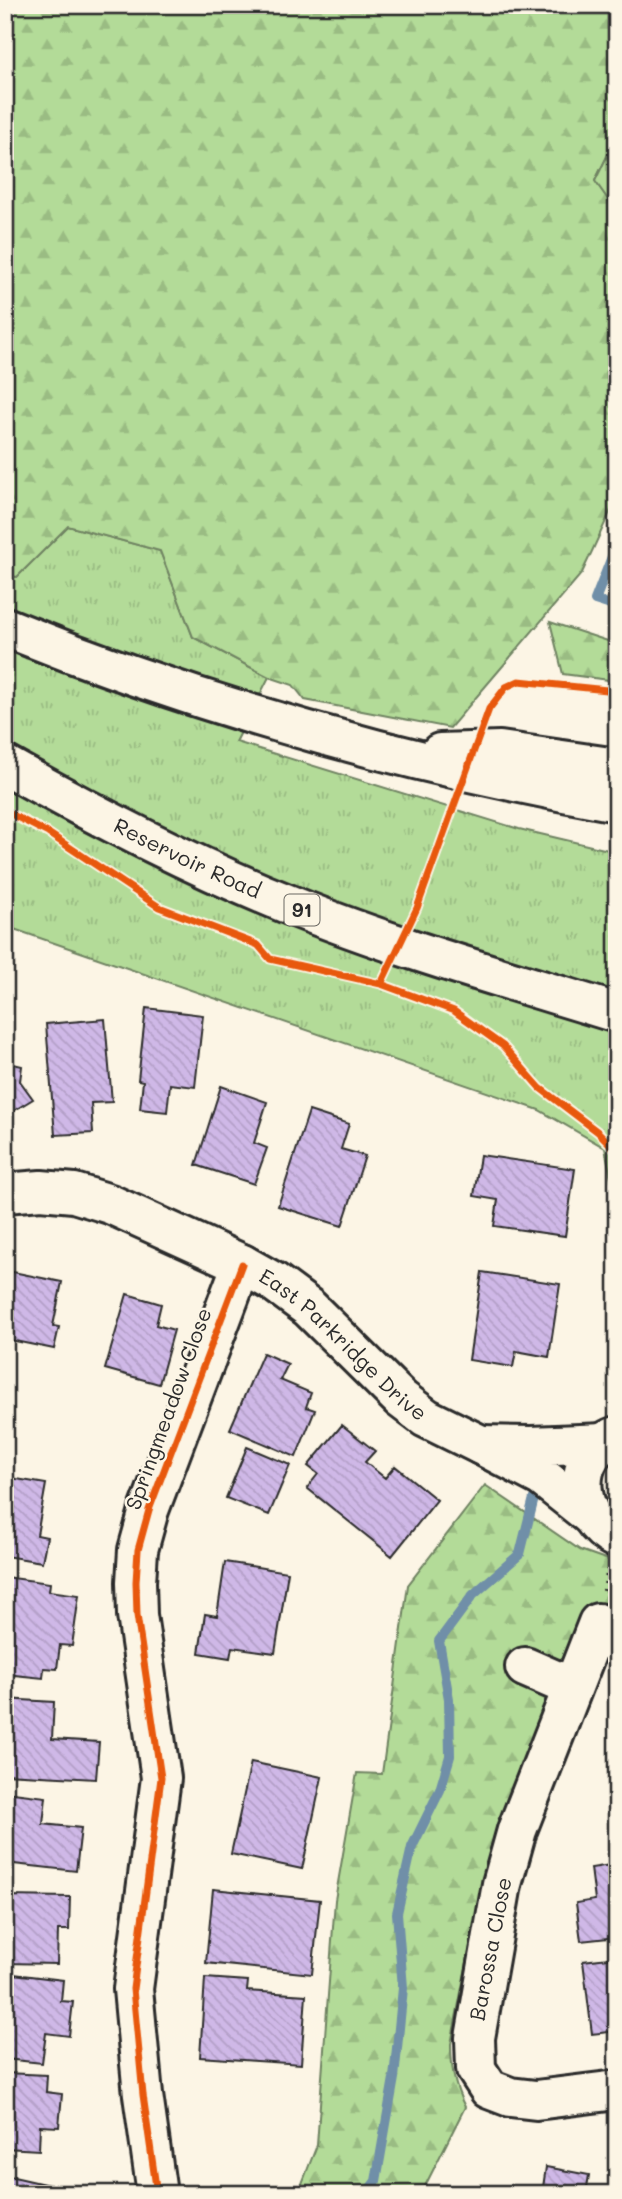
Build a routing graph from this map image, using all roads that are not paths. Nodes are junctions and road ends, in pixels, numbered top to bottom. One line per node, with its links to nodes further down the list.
1 (5, 627): 2 (street)
2 (392, 754): 4 (street); 5 (street)
3 (5, 765): 6 (street, Reservoir Road / 91)
4 (617, 768)
5 (617, 802)
6 (617, 1013)
7 (5, 1193): 8 (street, East Parkridge Drive)
8 (242, 1264): 10 (street, East Parkridge Drive); 16 (street, Springmeadow Close)
9 (612, 1434): 10 (street, East Parkridge Drive); 11 (street)
10 (481, 1445): 11 (street, East Parkridge Drive)
11 (607, 1531)
12 (598, 1623): 14 (street, Barossa Close)
13 (525, 1667): 14 (street)
14 (572, 1687): 15 (street, Barossa Close)
15 (617, 2090)
16 (157, 2194)

